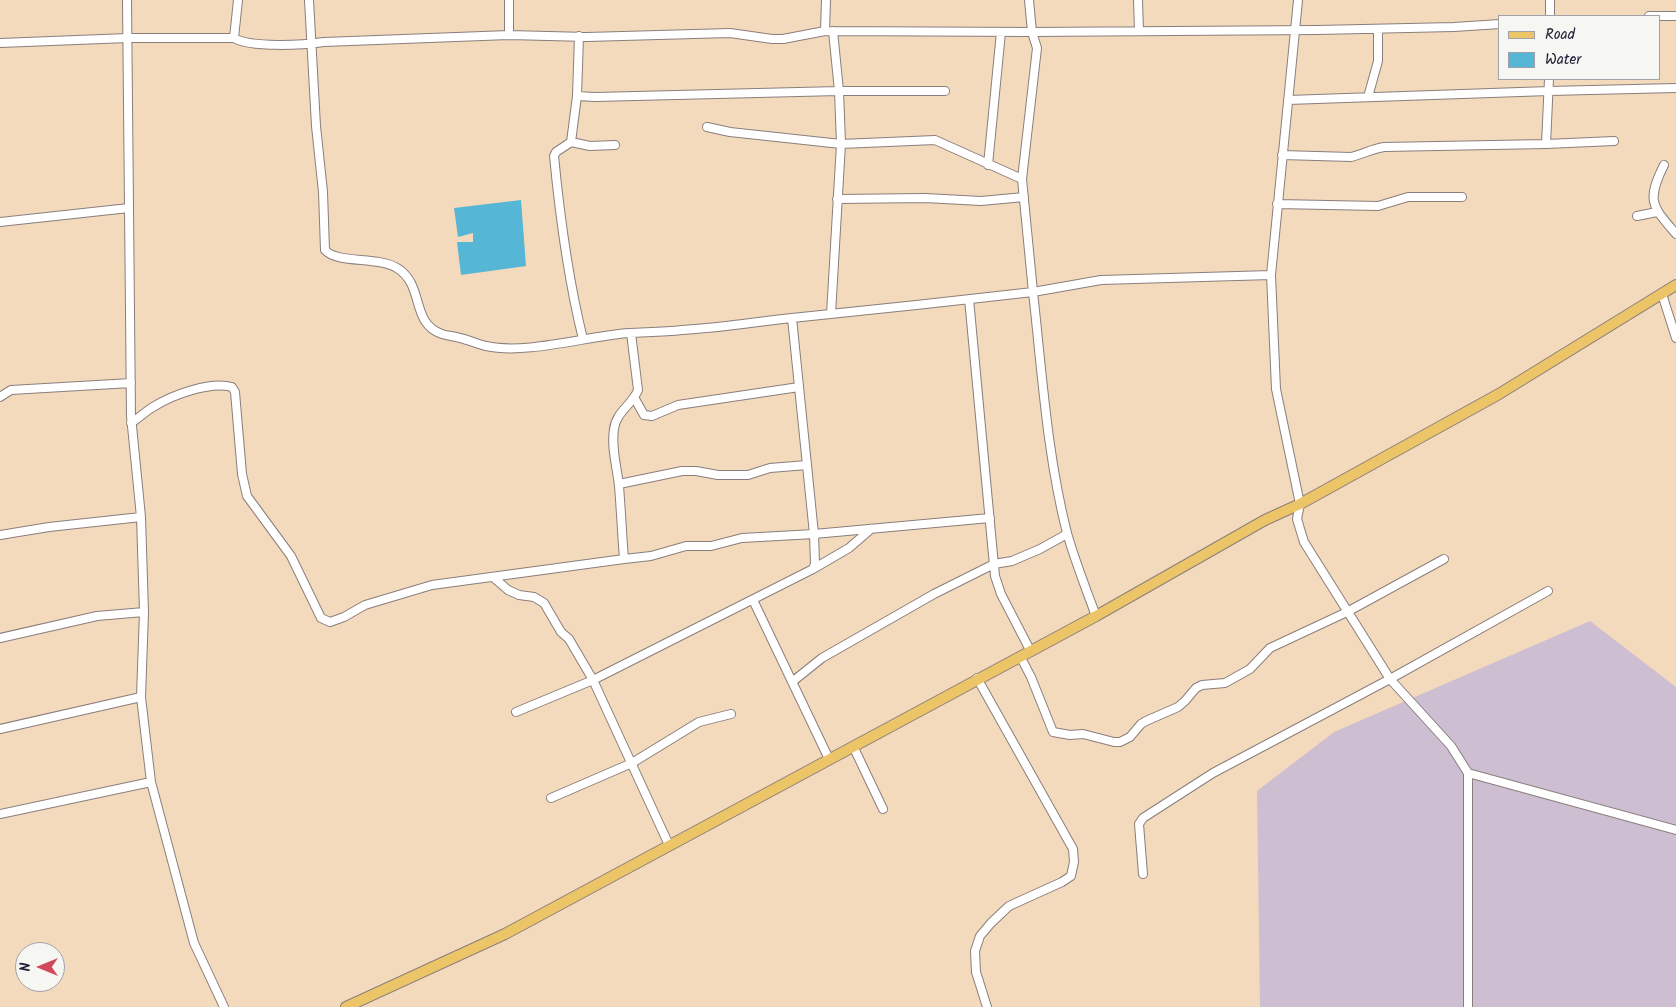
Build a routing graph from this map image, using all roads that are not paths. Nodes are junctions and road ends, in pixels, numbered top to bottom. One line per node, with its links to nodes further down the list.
1 (127, 0): 22 (street)
2 (238, 0): 23 (street)
3 (309, 0): 25 (street)
4 (509, 0): 20 (street)
5 (826, 0): 15 (street)
6 (1029, 0): 19 (street)
7 (1138, 0): 16 (street)
8 (1298, 0): 17 (street)
9 (1550, 0): 10 (street)
10 (1550, 15)
11 (1661, 16): 12 (street)
12 (1676, 16)
13 (1498, 24): 14 (street)
14 (1378, 29): 17 (street); 32 (street)
15 (829, 30): 18 (street); 21 (street); 29 (street)
16 (1139, 30): 17 (street); 19 (street)
17 (1295, 30): 33 (street)
18 (1000, 32): 19 (street); 41 (street)
19 (1032, 32): 43 (street)
20 (509, 35): 21 (street); 25 (street)
21 (578, 36): 31 (street)
22 (128, 38): 23 (street); 24 (street); 48 (street)
23 (234, 38): 25 (street)
24 (0, 43)
25 (311, 44): 62 (street)
26 (1549, 80): 28 (street)
27 (1676, 88): 28 (street)
28 (1549, 90): 32 (street); 38 (street)
29 (839, 91): 30 (street); 31 (street); 37 (street)
30 (945, 91)
31 (577, 96): 36 (street)
32 (1368, 97): 33 (street)
33 (1288, 100): 40 (street)
34 (707, 127): 37 (street)
35 (1614, 141): 38 (street)
36 (571, 142): 39 (street); 62 (street)
37 (841, 144): 41 (street); 46 (street)
38 (1546, 144): 40 (street)
39 (615, 145)
40 (1282, 155): 47 (street)
41 (988, 164): 43 (street)
42 (1664, 165): 49 (street)
43 (1022, 179): 44 (street)
44 (1024, 197): 46 (street); 55 (street)
45 (1462, 197): 47 (street)
46 (837, 199): 58 (street)
47 (1277, 204): 53 (street)
48 (129, 208): 51 (street); 63 (street)
49 (1657, 212): 50 (street); 52 (street)
50 (1637, 216)
51 (0, 222)
52 (1676, 234)
53 (1271, 276): 55 (street); 70 (street)
54 (1676, 285): 56 (main road)
55 (1033, 292): 57 (street); 75 (street)
56 (1662, 294): 61 (street); 70 (main road)
57 (969, 299): 58 (street); 72 (street)
58 (831, 314): 59 (street)
59 (792, 318): 60 (street); 64 (street)
60 (630, 333): 62 (street); 66 (street)
61 (1676, 338)
62 (583, 339)
63 (131, 383): 65 (street); 67 (street)
64 (799, 387): 66 (street); 68 (street)
65 (0, 396)
66 (634, 399): 69 (street)
67 (132, 423): 71 (street); 81 (street)
68 (807, 465): 69 (street); 74 (street)
69 (619, 484): 77 (street)
70 (1300, 504): 85 (street); 86 (main road)
71 (141, 517): 76 (street); 84 (street)
72 (990, 518): 73 (street); 79 (street)
73 (872, 528): 74 (street); 80 (street)
74 (814, 534): 77 (street); 80 (street)
75 (1067, 534): 79 (street); 86 (street)
76 (0, 535)
77 (624, 559): 81 (street)
78 (1444, 559): 85 (street)
79 (994, 564): 88 (street); 93 (street)
80 (813, 569): 83 (street)
81 (493, 577): 92 (street)
82 (1548, 590): 91 (street)
83 (753, 600): 92 (street); 93 (street)
84 (144, 612): 87 (street); 94 (street)
85 (1347, 612): 89 (street); 91 (street)
86 (1096, 616): 88 (main road)
87 (0, 638)
88 (1030, 650): 89 (main road)
89 (1020, 656): 90 (main road)
90 (977, 678): 98 (main road); 111 (street)
91 (1390, 679): 101 (street); 108 (street)
92 (593, 680): 95 (street); 100 (street)
93 (792, 682): 99 (street)
94 (141, 698): 97 (street); 102 (street)
95 (516, 712)
96 (731, 714): 100 (street)
97 (0, 729)
98 (853, 746): 99 (main road); 104 (street)
99 (829, 759): 107 (main road)
100 (632, 763): 103 (street); 107 (street)
101 (1468, 773): 106 (street); 112 (street)
102 (151, 782): 105 (street); 109 (street)
103 (551, 798)
104 (883, 809)
105 (0, 814)
106 (1676, 830)
107 (669, 845): 110 (main road)
108 (1143, 874)
109 (224, 1007)
110 (346, 1007)
111 (987, 1007)
112 (1468, 1007)

